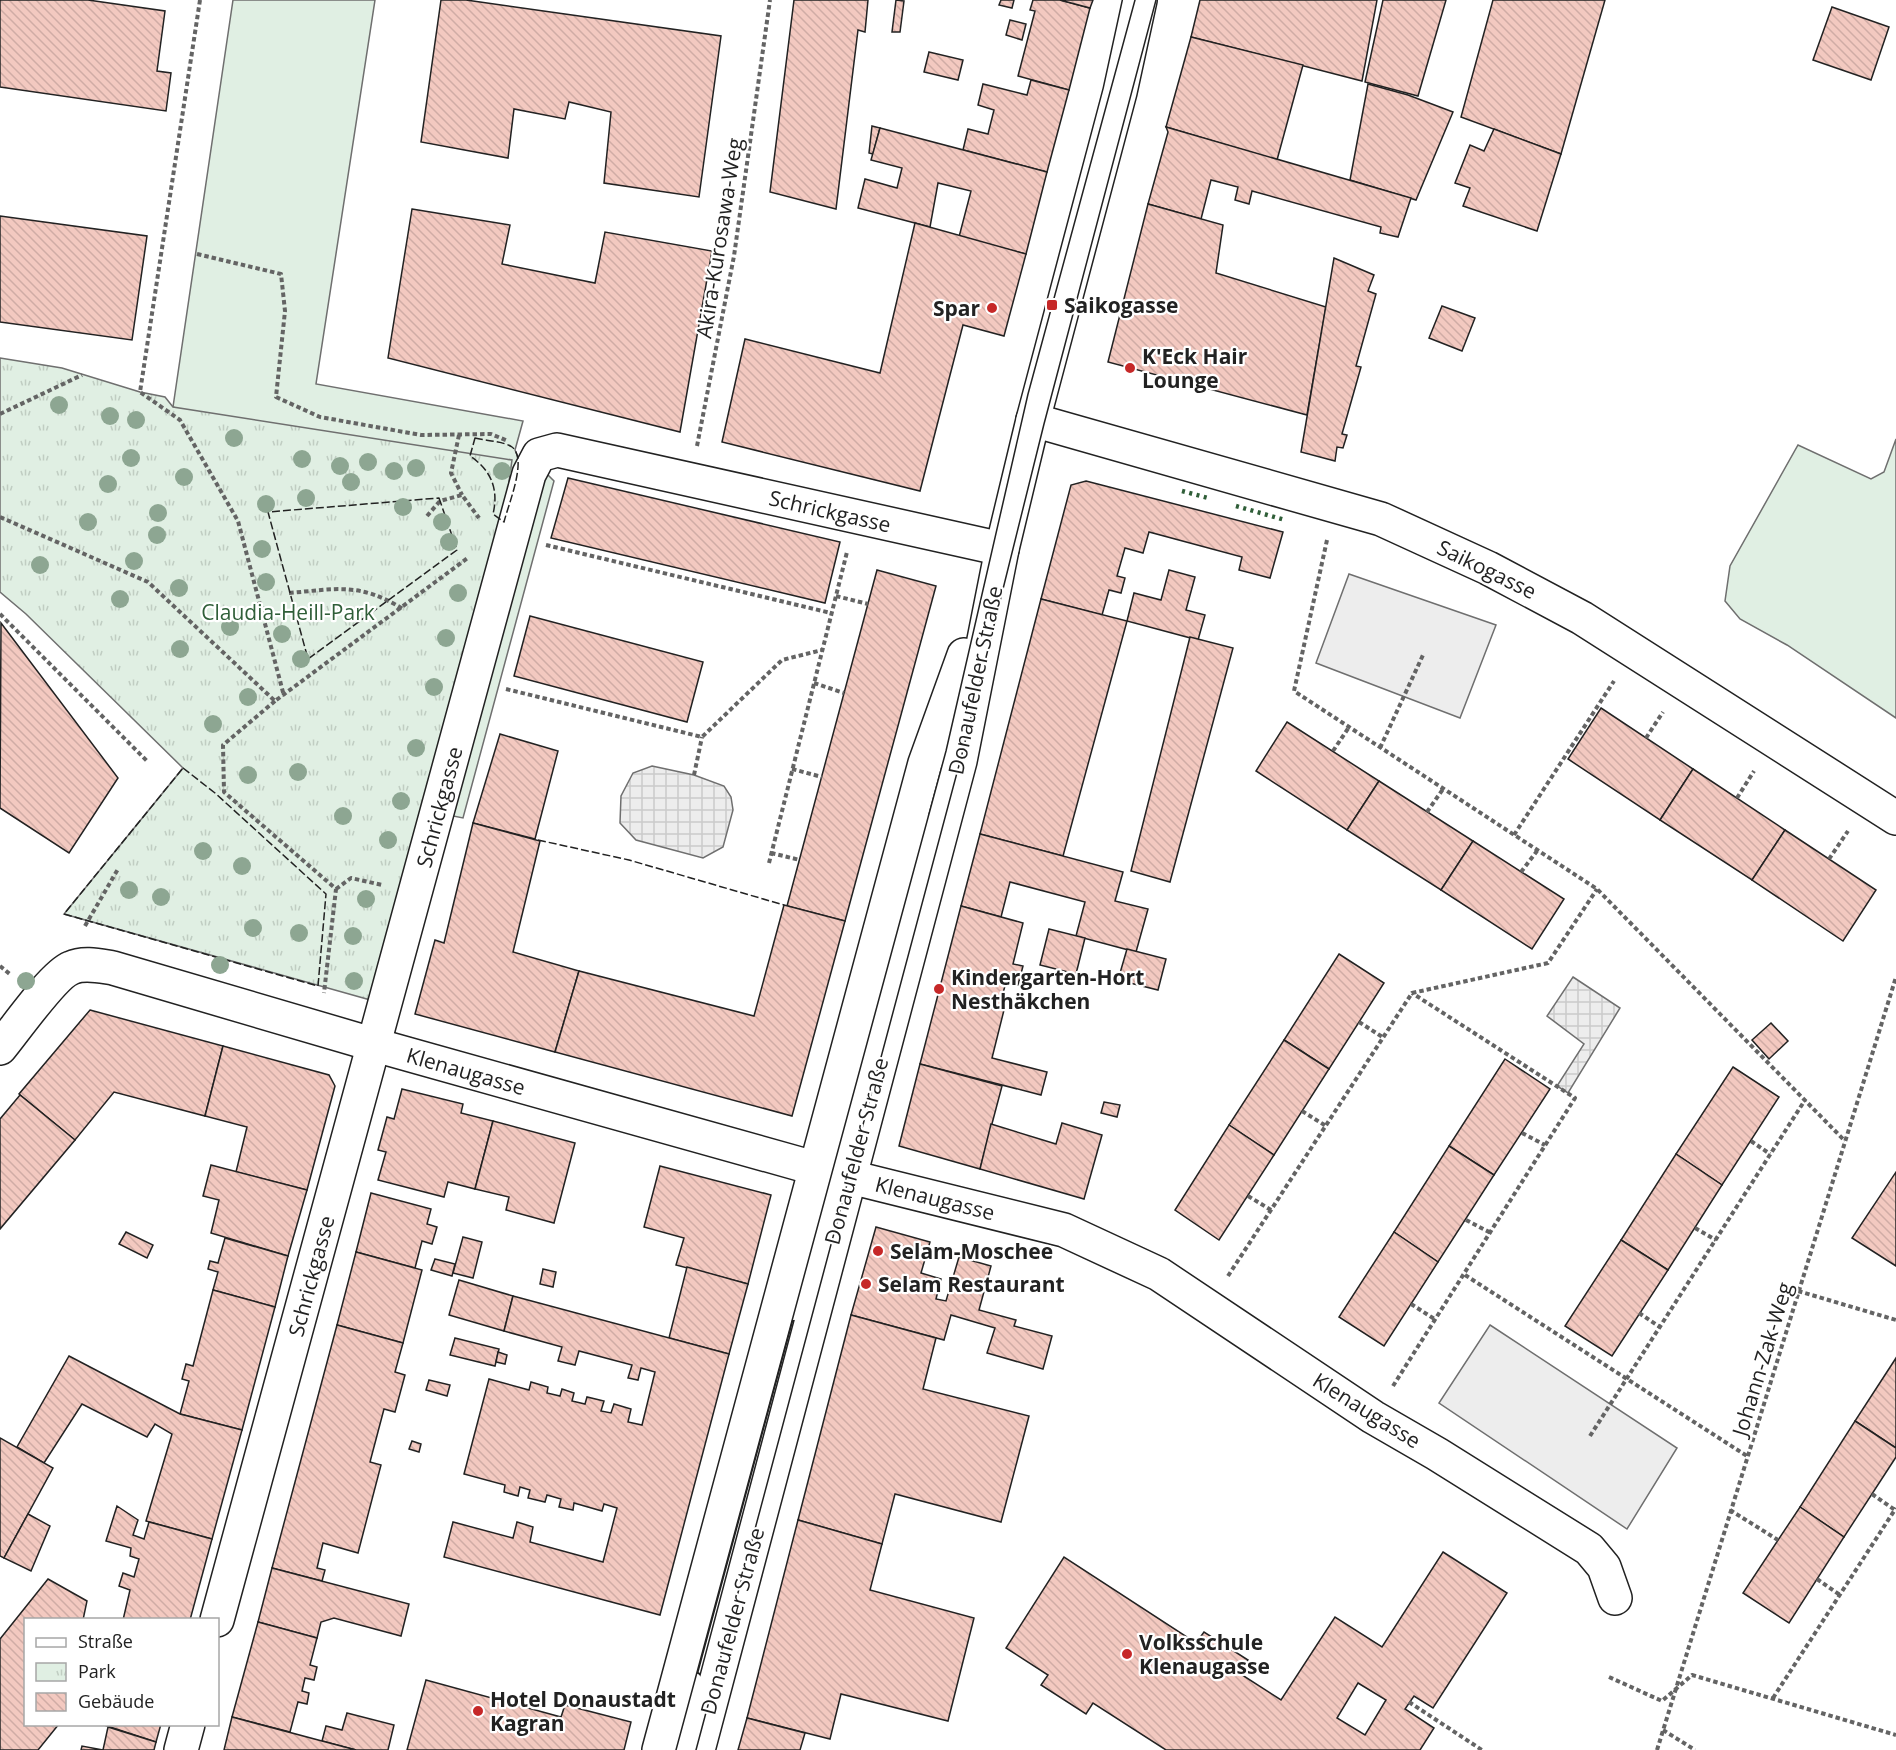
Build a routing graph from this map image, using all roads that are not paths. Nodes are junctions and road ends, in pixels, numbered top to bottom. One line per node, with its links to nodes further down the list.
1 (1140, 0): 3 (street, Donaufelder Straße)
2 (1151, 0): 3 (street, Donaufelder Straße)
3 (1120, 92): 4 (street, Donaufelder Straße)
4 (1033, 420): 5 (street, Donaufelder Straße); 6 (street, Saikogasse)
5 (1002, 549): 7 (street, Schrickgasse); 9 (street, Donaufelder Straße); 9 (street, Donaufelder Straße)
6 (1896, 818)
7 (375, 1045): 8 (street, Klenaugasse); 9 (street, Klenaugasse); 11 (street, Schrickgasse)
8 (0, 1048)
9 (832, 1173): 10 (street, Klenaugasse); 14 (street, Donaufelder Straße); 15 (lane, Donaufelder Straße); 16 (street, Donaufelder Straße)
10 (1615, 1598)
11 (218, 1618)
12 (188, 1726): 13 (street)
13 (181, 1750)
14 (659, 1750)
15 (676, 1750)
16 (698, 1750)

